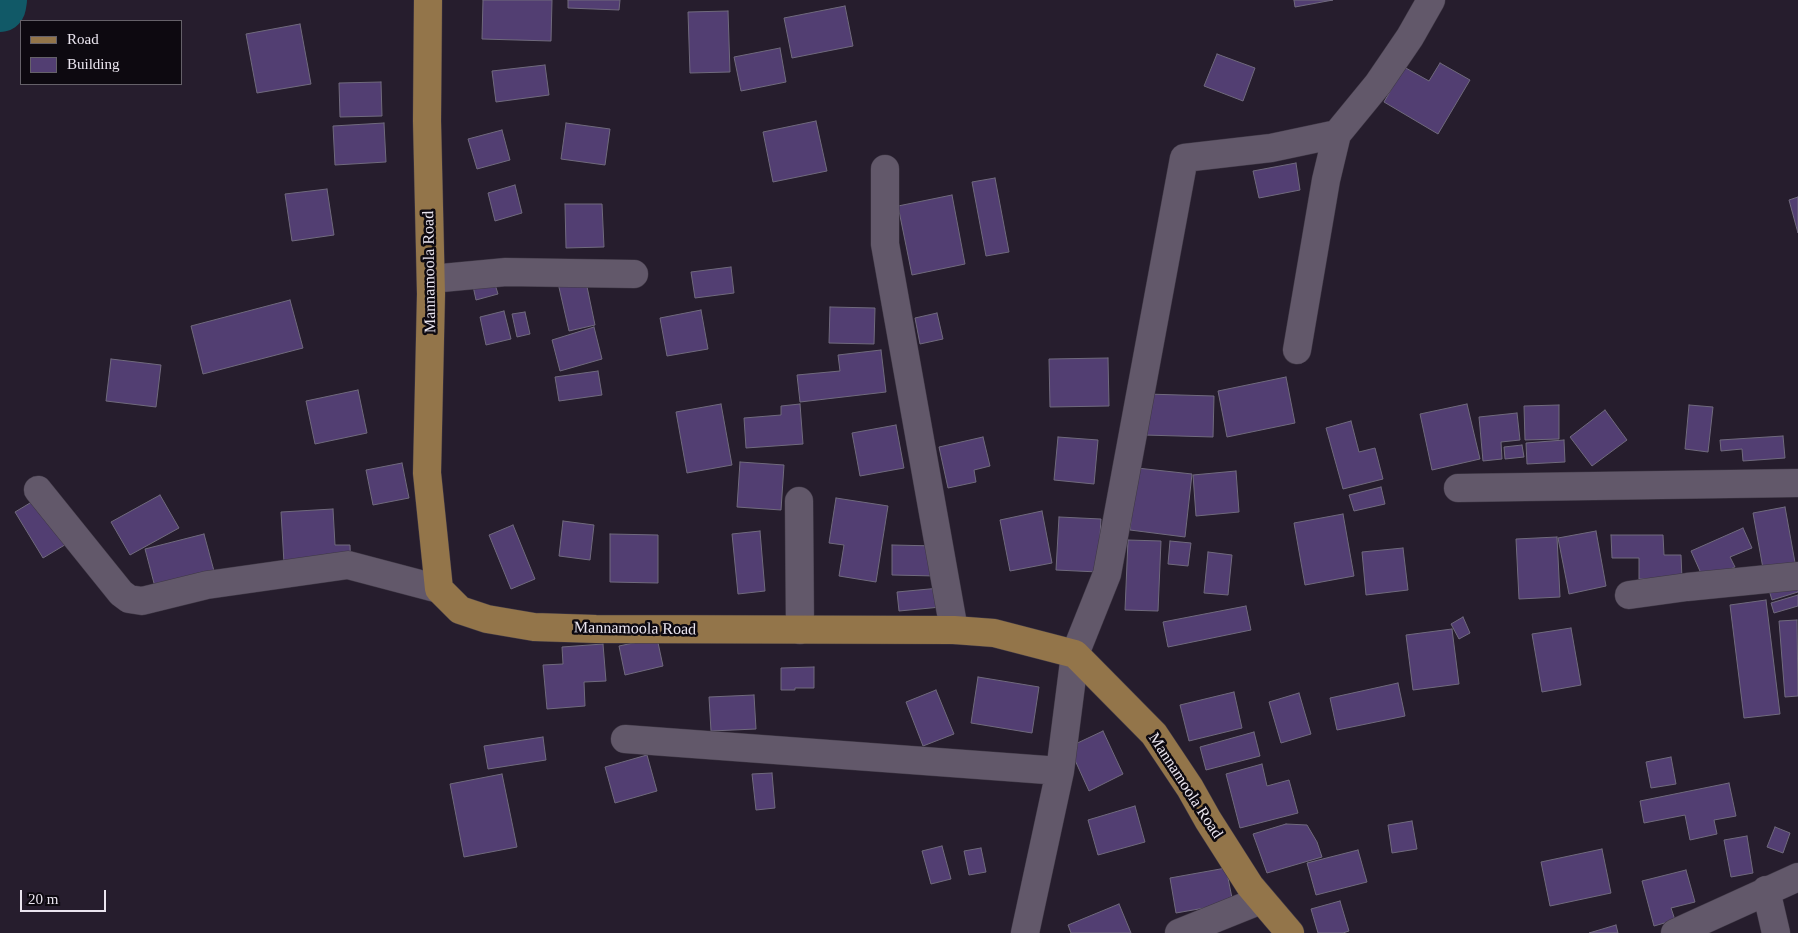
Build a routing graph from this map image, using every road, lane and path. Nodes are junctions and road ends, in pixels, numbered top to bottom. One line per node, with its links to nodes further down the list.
1 (428, 0): 6 (main road, Mannamoola Road)
2 (1431, 0): 3 (street)
3 (1337, 134): 7 (street); 17 (street)
4 (885, 169): 16 (street)
5 (634, 274): 6 (street)
6 (431, 279): 13 (main road, Mannamoola Road)
7 (1297, 350)
8 (1798, 484): 9 (street)
9 (1458, 488)
10 (38, 490): 13 (street)
11 (799, 501): 15 (street)
12 (1798, 576): 14 (street)
13 (439, 589): 15 (main road, Mannamoola Road)
14 (1629, 594)
15 (800, 630): 16 (main road, Mannamoola Road)
16 (954, 630): 17 (main road, Mannamoola Road)
17 (1075, 654): 19 (street); 22 (main road, Mannamoola Road)
18 (625, 739): 19 (street)
19 (1060, 771): 23 (street)
20 (1798, 877): 21 (street)
21 (1766, 890): 26 (street); 27 (street)
22 (1261, 900): 24 (street); 25 (main road, Mannamoola Road)
23 (1025, 933)
24 (1179, 933)
25 (1290, 933)
26 (1675, 933)
27 (1776, 933)

